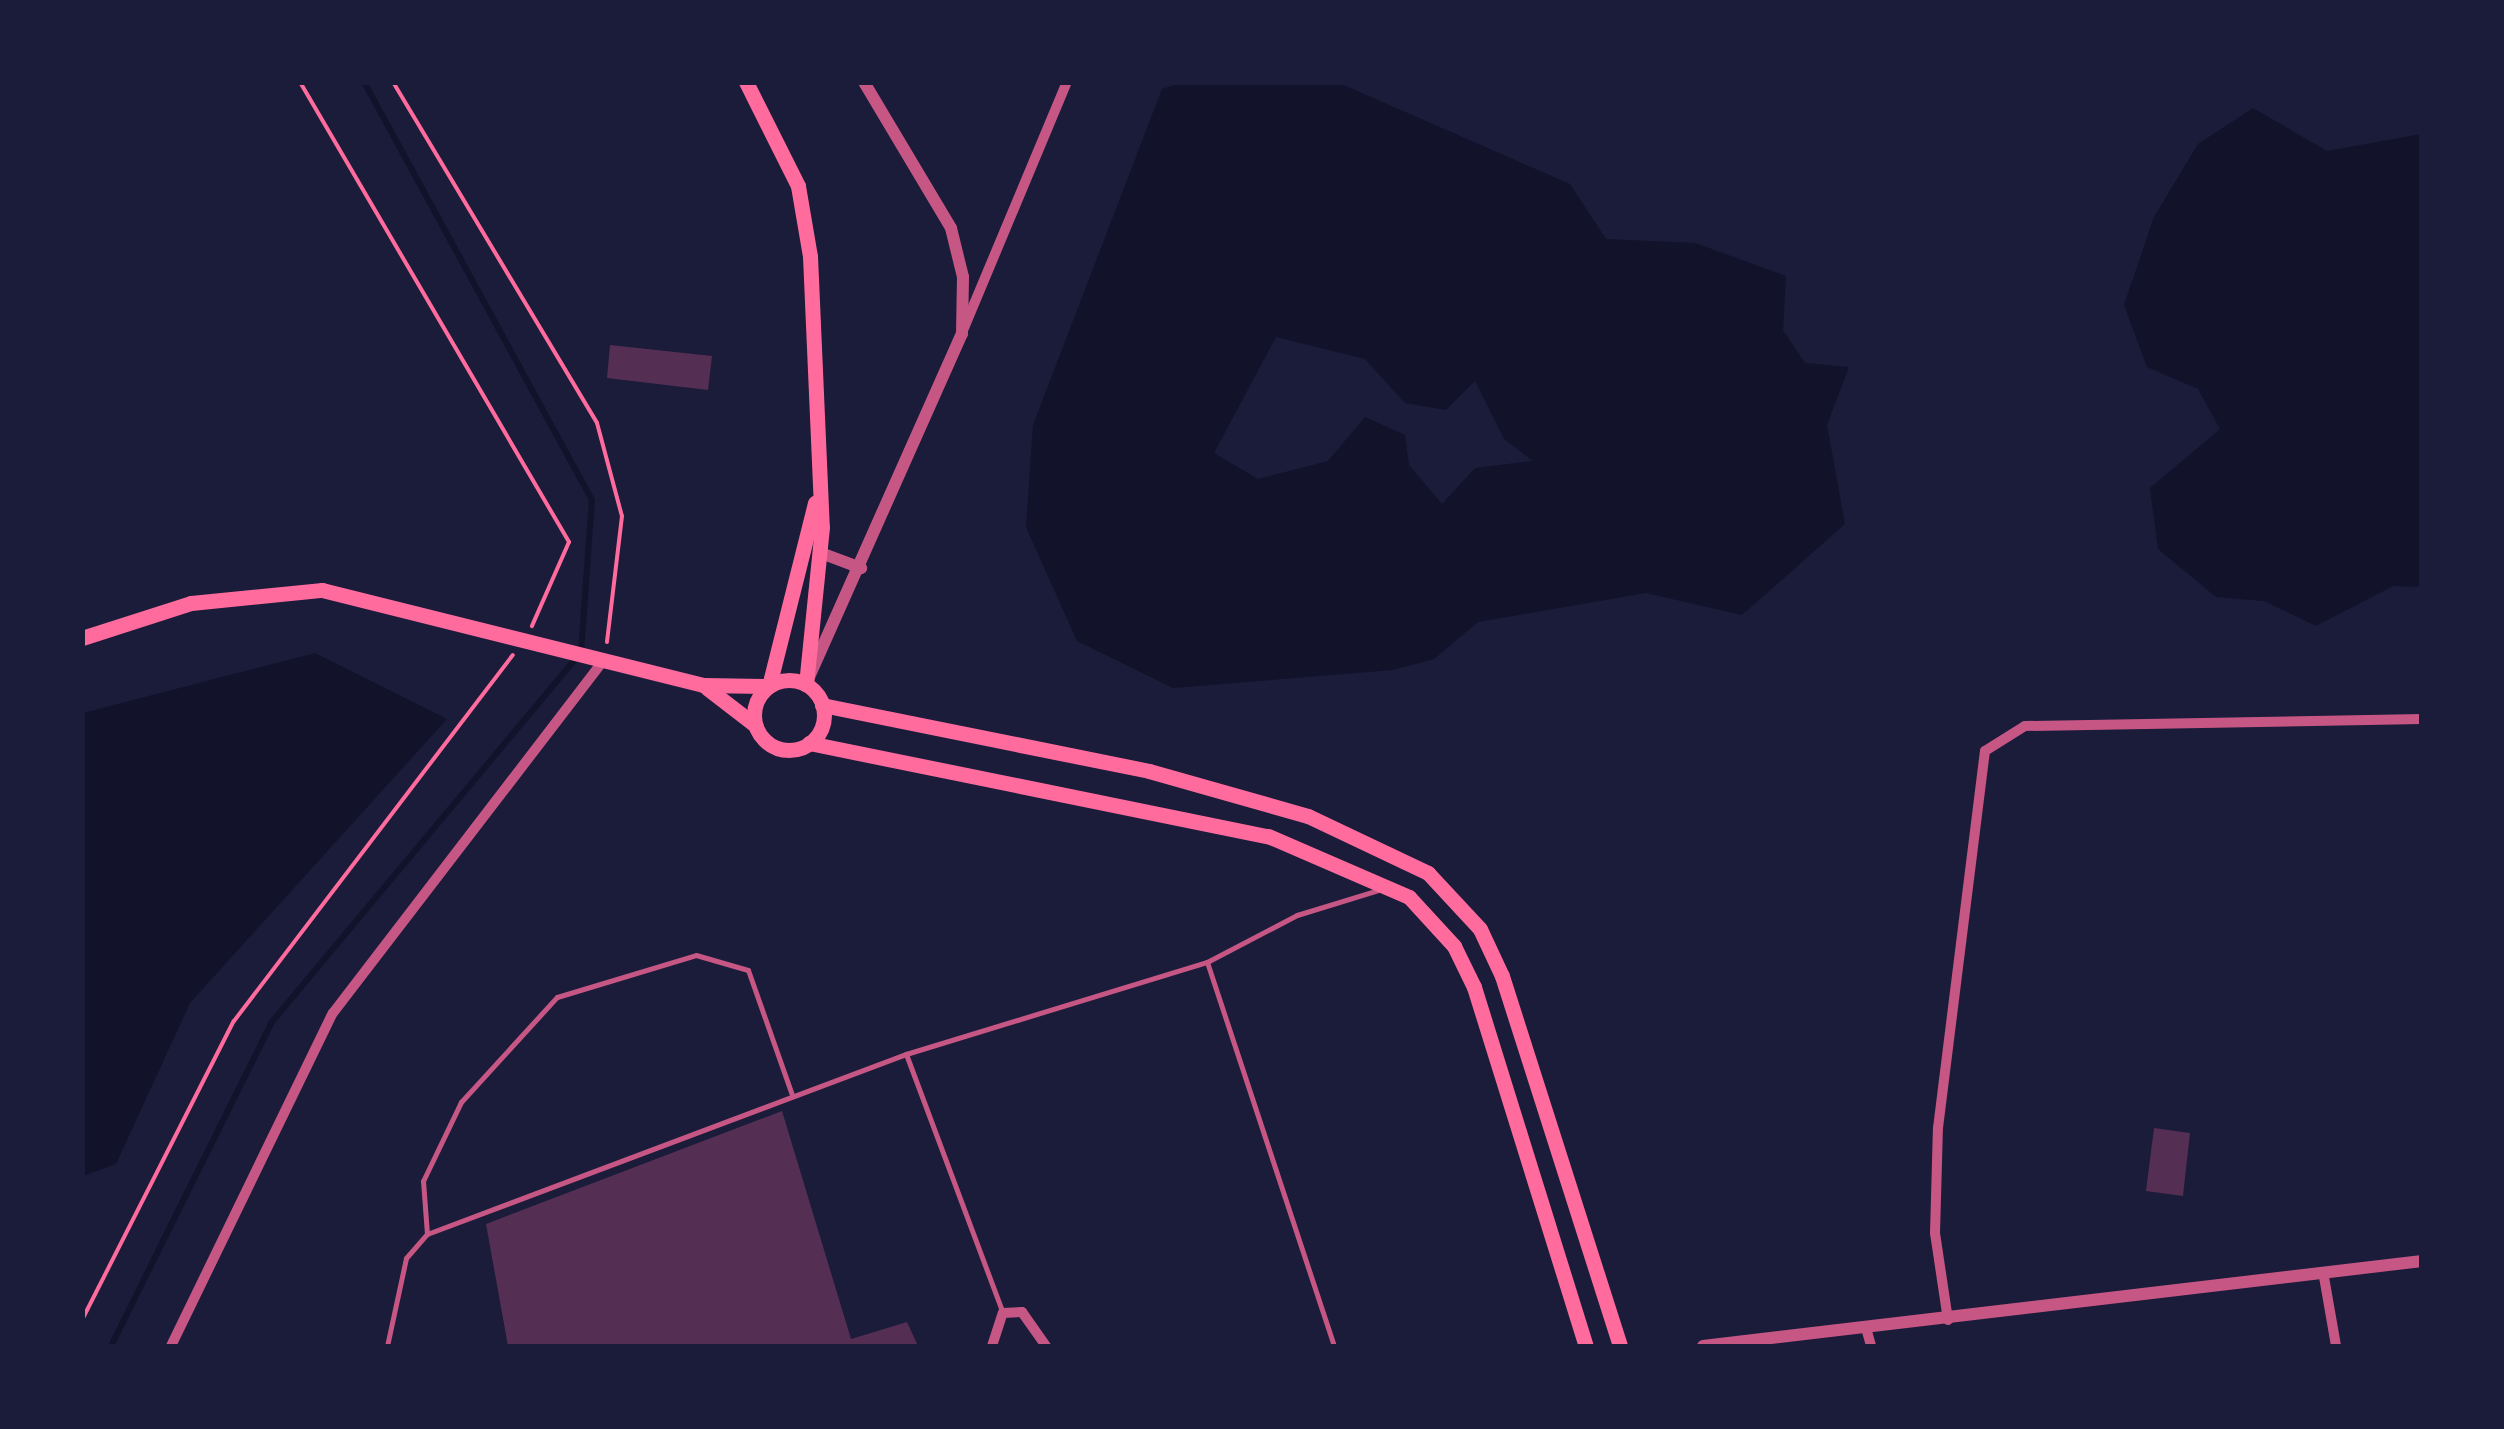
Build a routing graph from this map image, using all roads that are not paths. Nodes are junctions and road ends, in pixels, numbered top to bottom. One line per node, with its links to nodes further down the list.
1 (746, 82): 5 (main road)
2 (864, 82): 4 (street)
3 (1066, 82): 4 (street)
4 (962, 334): 7 (street)
5 (818, 489): 6 (main road); 12 (main road)
6 (821, 553): 7 (street); 10 (main road)
7 (861, 568): 10 (street)
8 (82, 638): 9 (main road)
9 (605, 659): 11 (main road); 27 (street)
10 (806, 684): 12 (main road); 13 (main road)
11 (703, 686): 12 (main road); 15 (main road)
12 (769, 686): 15 (main road)
13 (822, 705): 16 (main road); 33 (main road)
14 (2422, 719): 25 (street)
15 (755, 725): 16 (main road)
16 (809, 743): 17 (main road)
17 (1389, 886): 18 (lane); 32 (main road)
18 (1207, 962): 19 (lane); 31 (lane)
19 (906, 1054): 20 (lane); 24 (lane)
20 (792, 1094): 21 (lane); 21 (lane)
21 (427, 1234): 28 (lane)
22 (2422, 1261): 23 (street)
23 (2324, 1276): 25 (street); 36 (street)
24 (1003, 1312): 29 (street); 30 (street)
25 (1948, 1320): 26 (street)
26 (1866, 1328): 34 (street); 35 (street)
27 (171, 1346)
28 (387, 1346)
29 (992, 1346)
30 (1046, 1346)
31 (1334, 1346)
32 (1586, 1346)
33 (1620, 1346)
34 (1703, 1346)
35 (1872, 1346)
36 (2336, 1346)

